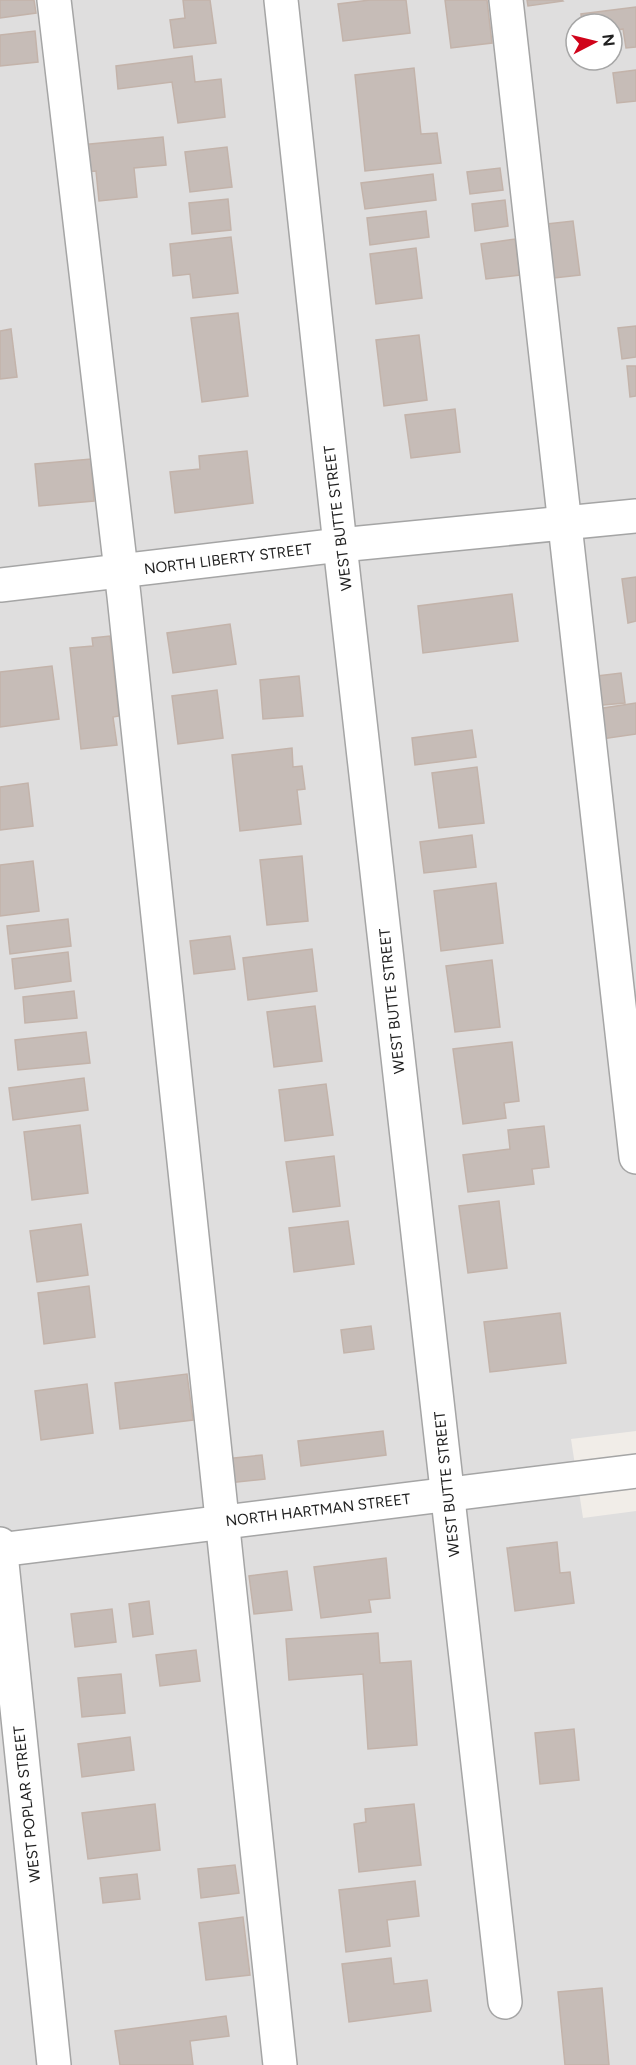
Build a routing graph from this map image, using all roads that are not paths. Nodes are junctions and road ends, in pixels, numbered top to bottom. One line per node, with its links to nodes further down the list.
1 (54, 0): 7 (street)
2 (281, 0): 6 (street, WEST BUTTE STREET)
3 (506, 0): 5 (street)
4 (636, 516): 5 (street, NORTH LIBERTY STREET)
5 (566, 523): 6 (street, NORTH LIBERTY STREET); 9 (street)
6 (340, 545): 7 (street, NORTH LIBERTY STREET); 11 (street, WEST BUTTE STREET)
7 (120, 572): 8 (street, NORTH LIBERTY STREET); 12 (street)
8 (0, 585)
9 (636, 1157)
10 (636, 1471): 11 (street, NORTH HARTMAN STREET)
11 (448, 1494): 12 (street, NORTH HARTMAN STREET); 15 (street, WEST BUTTE STREET)
12 (223, 1522): 14 (street, NORTH HARTMAN STREET); 17 (street)
13 (0, 1544): 14 (street, WEST POPLAR STREET)
14 (0, 1550): 16 (street, WEST POPLAR STREET)
15 (505, 2002)
16 (54, 2065)
17 (280, 2065)

